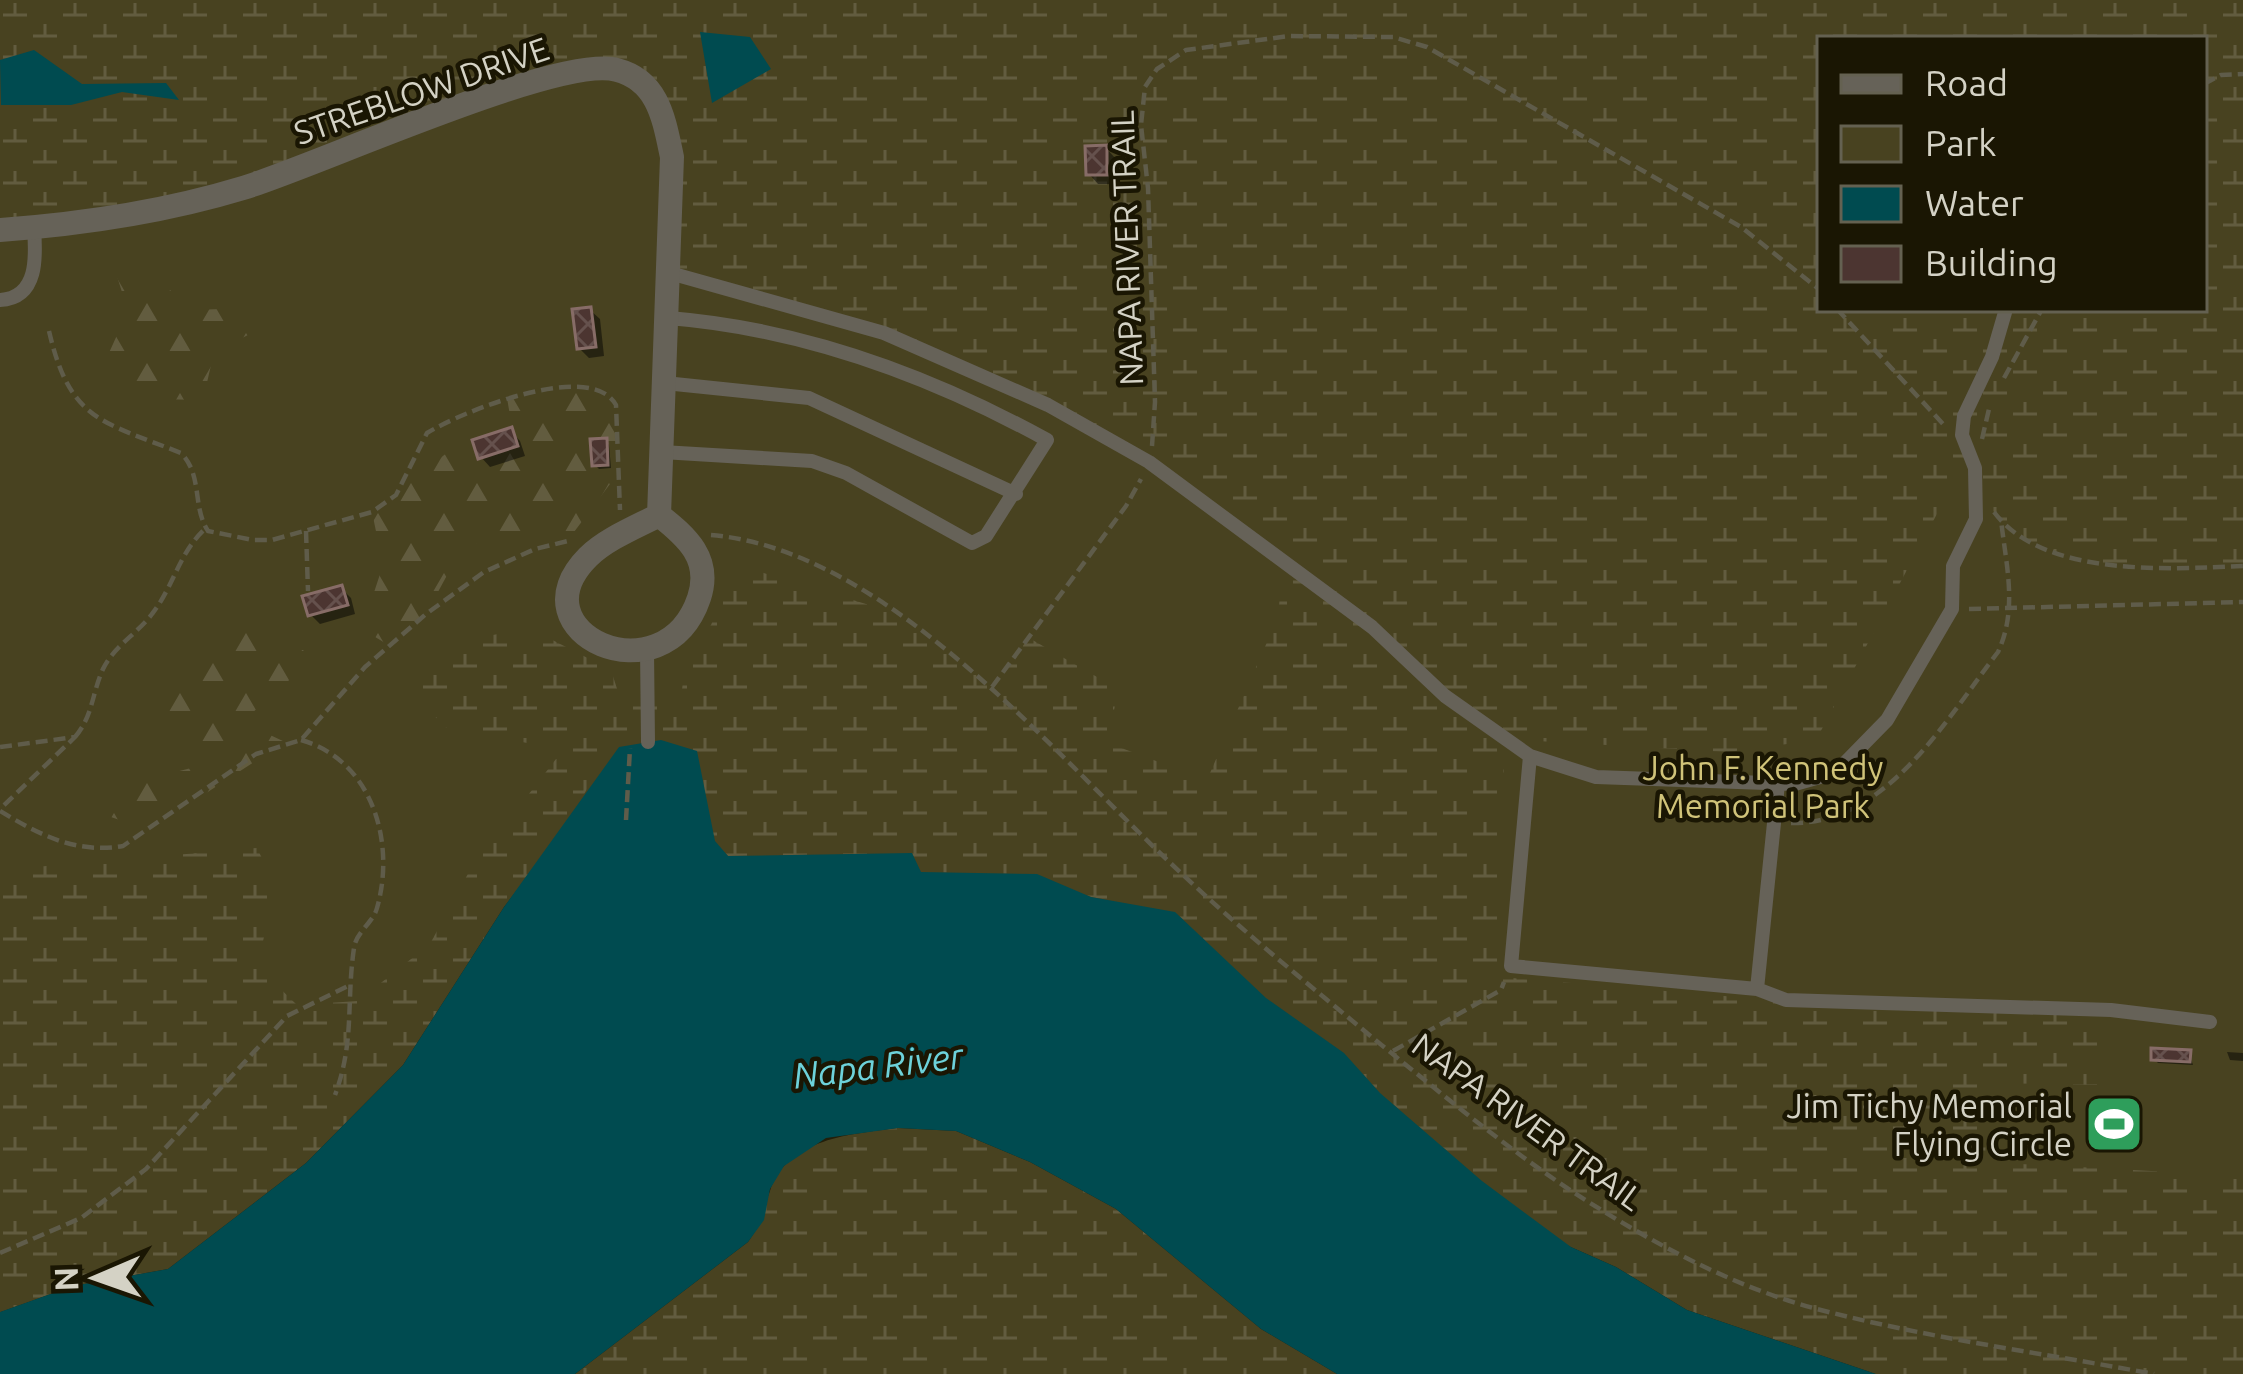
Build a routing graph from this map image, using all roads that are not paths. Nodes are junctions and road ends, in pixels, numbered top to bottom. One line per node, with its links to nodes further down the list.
1 (34, 228): 2 (street, STREBLOW DRIVE); 3 (street, STREBLOW DRIVE); 4 (lane)
2 (0, 230)
3 (670, 273): 6 (street, STREBLOW DRIVE); 13 (lane)
4 (0, 300)
5 (2005, 312): 14 (lane)
6 (669, 318): 7 (street, STREBLOW DRIVE); 9 (lane)
7 (665, 383): 8 (street, STREBLOW DRIVE); 9 (lane)
8 (662, 452): 9 (lane); 10 (street, STREBLOW DRIVE)
9 (1016, 494)
10 (659, 514): 11 (street); 11 (street)
11 (647, 650): 12 (lane)
12 (648, 742)
13 (1530, 756): 14 (lane); 15 (lane)
14 (1778, 784): 15 (lane)
15 (1757, 988): 16 (lane)
16 (2210, 1022)

